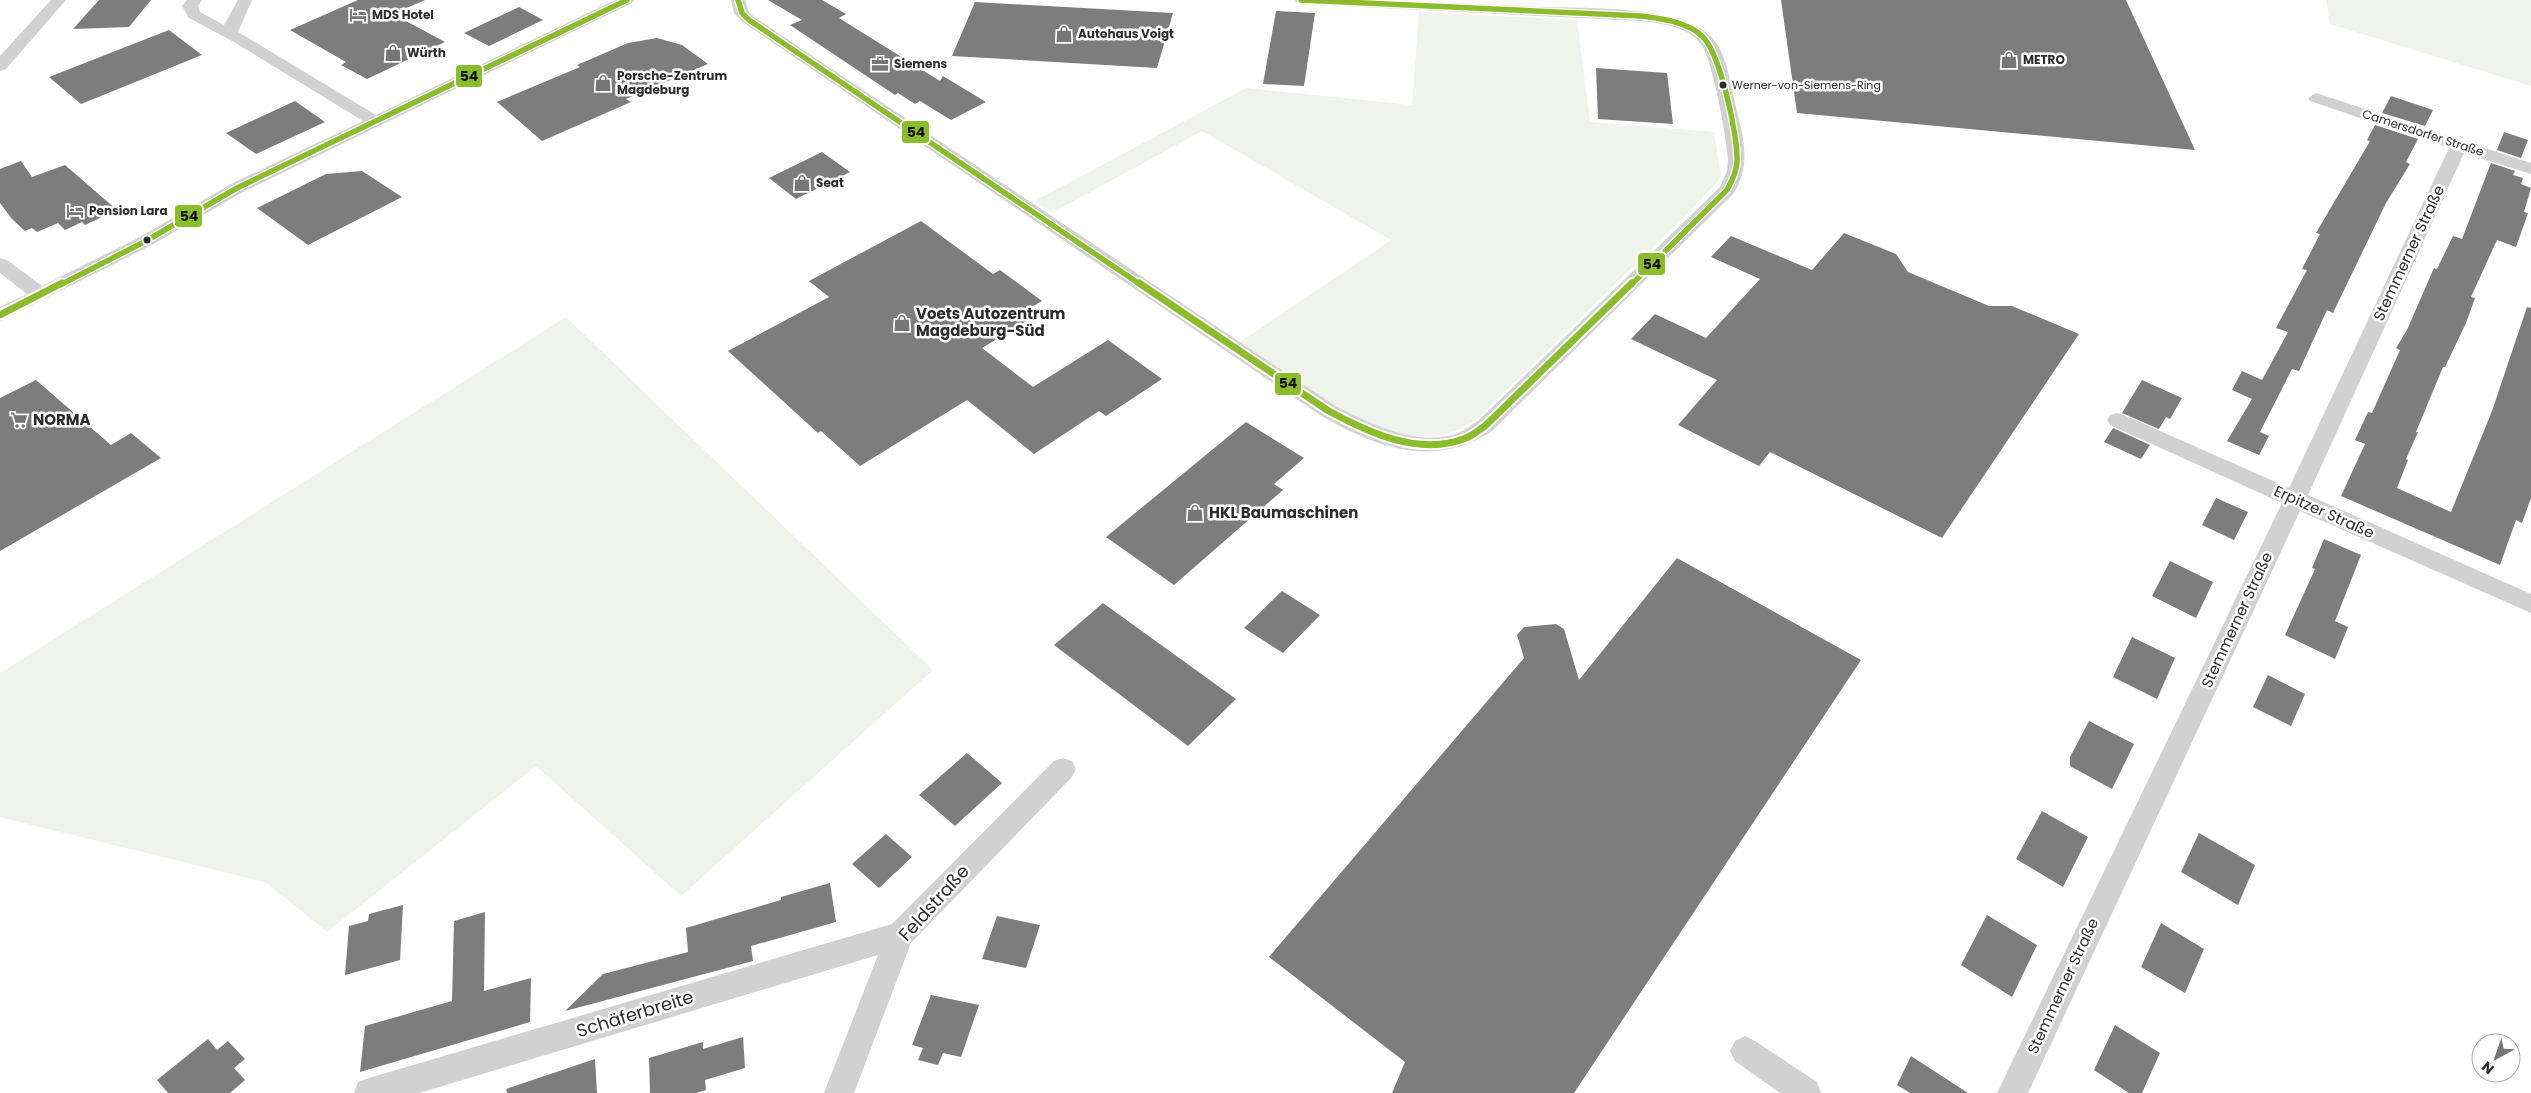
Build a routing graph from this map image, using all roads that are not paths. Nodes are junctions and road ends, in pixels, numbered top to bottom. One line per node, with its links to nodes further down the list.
1 (59, 0): 8 (street)
2 (195, 0): 7 (street)
3 (245, 0): 7 (street)
4 (627, 0): 10 (street)
5 (738, 0): 6 (street)
6 (1301, 0)
7 (230, 34): 10 (street)
8 (0, 66)
9 (2316, 98): 11 (street, Camersdorfer Straße)
10 (374, 121): 14 (street)
11 (2459, 145): 12 (street, Camersdorfer Straße); 17 (street, Stemmerner Straße)
12 (2531, 169)
13 (0, 264): 14 (street)
14 (41, 295): 15 (street)
15 (0, 315)
16 (2117, 420): 17 (street, Erpitzer Straße)
17 (2295, 499): 18 (street, Erpitzer Straße); 25 (street, Stemmerner Straße)
18 (2531, 604)
19 (1063, 769): 20 (street, Feldstraße)
20 (900, 935): 22 (street, Schäferbreite); 23 (street, Feldstraße)
21 (1745, 1051): 24 (street)
22 (369, 1093)
23 (839, 1093)
24 (1806, 1093)
25 (2012, 1093)

